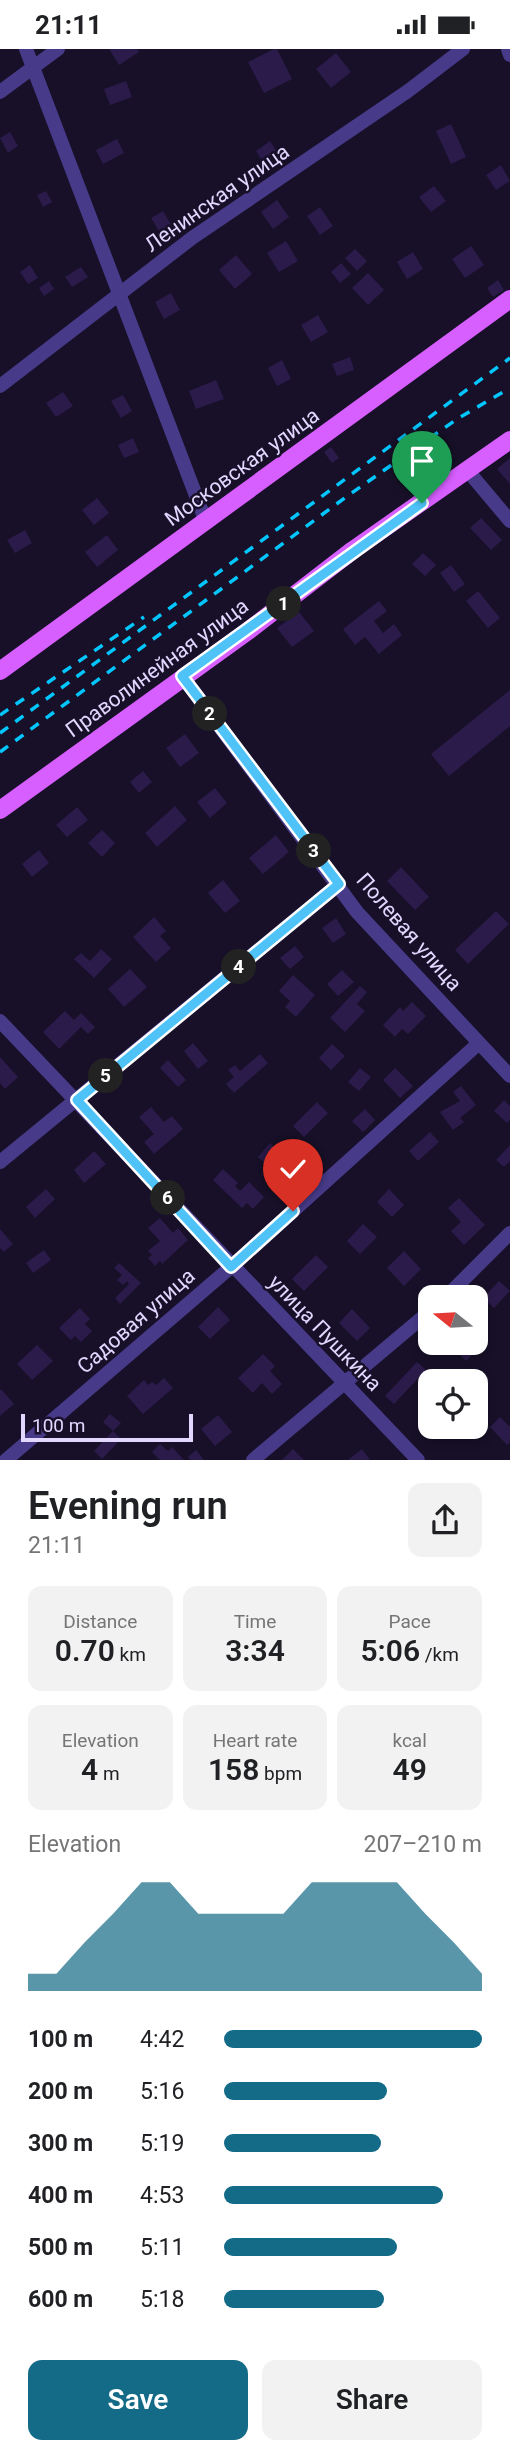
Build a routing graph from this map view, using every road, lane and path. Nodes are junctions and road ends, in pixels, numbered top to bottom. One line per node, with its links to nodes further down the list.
1 (26, 49): 6 (street)
2 (58, 49): 6 (street)
3 (463, 49): 8 (street, Ленинская улица)
4 (508, 49): 5 (street)
5 (510, 55)
6 (33, 67): 7 (street); 8 (street)
7 (0, 92)
8 (120, 296): 10 (street, Ленинская улица); 14 (street)
9 (510, 299): 14 (main road, Московская улица)
10 (0, 386)
11 (510, 440): 12 (main road, Праволинейная улица)
12 (468, 471): 13 (street); 16 (main road, Праволинейная улица)
13 (510, 521)
14 (206, 522): 15 (main road, Московская улица)
15 (0, 671)
16 (182, 676): 17 (main road, Праволинейная улица); 18 (street, Полевая улица)
17 (0, 810)
18 (339, 884): 20 (street, Полевая улица); 22 (street)
19 (0, 1021): 22 (street, улица Пушкина)
20 (479, 1043): 21 (street, Полевая улица); 25 (street, Садовая улица)
21 (510, 1076)
22 (77, 1100): 23 (street); 25 (street, улица Пушкина)
23 (0, 1162)
24 (510, 1233): 26 (street)
25 (231, 1267): 28 (street, улица Пушкина); 29 (street, Садовая улица)
26 (458, 1285)
27 (418, 1321): 28 (street)
28 (344, 1384): 30 (street); 31 (street, улица Пушкина)
29 (6, 1460)
30 (253, 1460)
31 (418, 1460)

